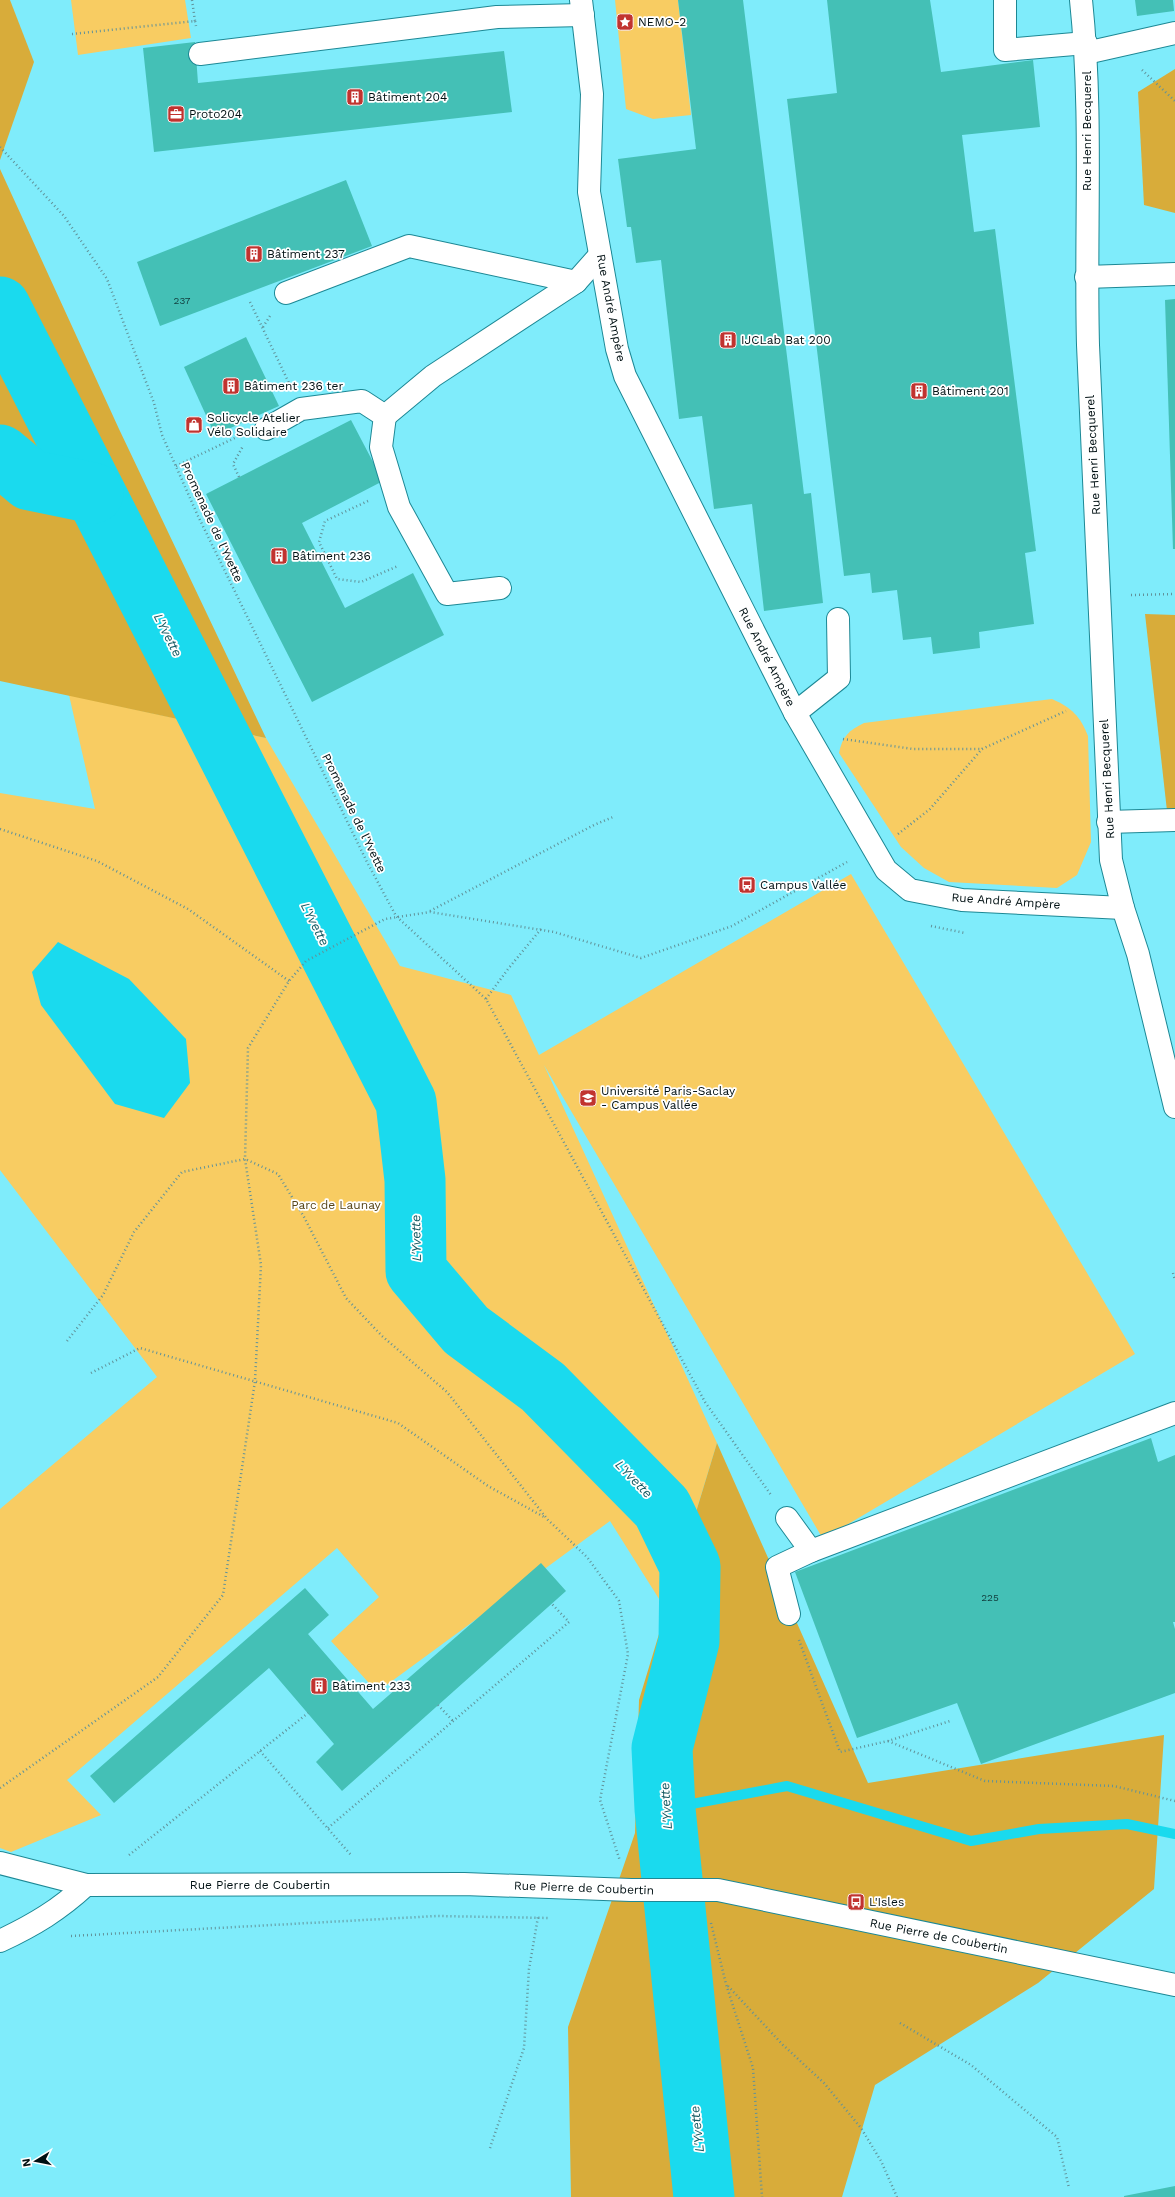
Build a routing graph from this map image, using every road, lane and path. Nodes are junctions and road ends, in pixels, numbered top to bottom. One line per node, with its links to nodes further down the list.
1 (192, 0): 5 (path)
2 (1005, 0): 8 (street)
3 (1081, 0): 8 (street, Rue Henri Becquerel)
4 (582, 7): 9 (street); 13 (street, Rue André Ampère)
5 (195, 21): 7 (path); 9 (path)
6 (1175, 33): 8 (street)
7 (72, 34)
8 (1086, 48): 15 (street, Rue Henri Becquerel)
9 (200, 54)
10 (1136, 65): 11 (path)
11 (1175, 101)
12 (0, 147): 24 (path, Promenade de l'Yvette)
13 (600, 255): 16 (street); 31 (street, Rue André Ampère)
14 (1175, 274): 15 (street)
15 (1086, 277): 36 (street, Rue Henri Becquerel)
16 (576, 282): 17 (street); 20 (street)
17 (286, 293)
18 (250, 302): 19 (path)
19 (301, 409): 20 (street); 21 (street)
20 (385, 416): 26 (street)
21 (266, 429)
22 (245, 433): 24 (path)
23 (244, 444): 25 (path)
24 (176, 466): 42 (path, Promenade de l'Yvette)
25 (239, 477)
26 (500, 588)
27 (1175, 594): 28 (path)
28 (1131, 595)
29 (838, 619): 31 (street)
30 (1066, 711): 33 (path)
31 (795, 713): 39 (street, Rue André Ampère)
32 (839, 738): 33 (path)
33 (982, 749): 38 (path)
34 (613, 817): 41 (path)
35 (1175, 820): 36 (street)
36 (1108, 822): 40 (street, Rue Henri Becquerel)
37 (0, 829): 44 (path)
38 (894, 837)
39 (874, 847): 40 (street, Rue André Ampère); 43 (path)
40 (1123, 908): 46 (street)
41 (430, 912): 42 (path); 43 (path)
42 (396, 916): 44 (path); 45 (path, Promenade de l'Yvette)
43 (541, 929): 45 (path)
44 (289, 981): 47 (path)
45 (486, 999): 54 (path, Promenade de l'Yvette)
46 (1175, 1107)
47 (245, 1159): 50 (path); 52 (path); 55 (path)
48 (1173, 1273): 49 (path)
49 (1175, 1280)
50 (67, 1341)
51 (91, 1373): 52 (path)
52 (255, 1381): 55 (path); 65 (path)
53 (1175, 1414): 56 (street)
54 (787, 1518): 56 (street)
55 (548, 1520): 73 (path)
56 (810, 1551): 58 (street)
57 (552, 1604): 61 (path)
58 (789, 1614): 63 (path)
59 (438, 1705): 61 (path)
60 (308, 1713): 64 (path)
61 (453, 1721): 67 (path)
62 (950, 1721): 63 (path)
63 (888, 1741): 66 (path)
64 (260, 1751): 67 (path); 68 (path)
65 (0, 1788)
66 (1175, 1801)
67 (328, 1828): 71 (path)
68 (123, 1859)
69 (0, 1863): 70 (street, Rue Pierre de Coubertin)
70 (86, 1885): 71 (street, Rue Pierre de Coubertin); 78 (street)
71 (378, 1886): 72 (street, Rue Pierre de Coubertin)
72 (538, 1887): 73 (street, Rue Pierre de Coubertin); 74 (path)
73 (631, 1890): 80 (street, Rue Pierre de Coubertin)
74 (538, 1918): 75 (path); 77 (path); 82 (path)
75 (554, 1918)
76 (711, 1923): 79 (path)
77 (69, 1936)
78 (0, 1941)
79 (726, 1984): 84 (path); 85 (path)
80 (1175, 1985)
81 (900, 2023): 83 (path)
82 (490, 2148)
83 (1069, 2188)
84 (762, 2197)
85 (897, 2197)

